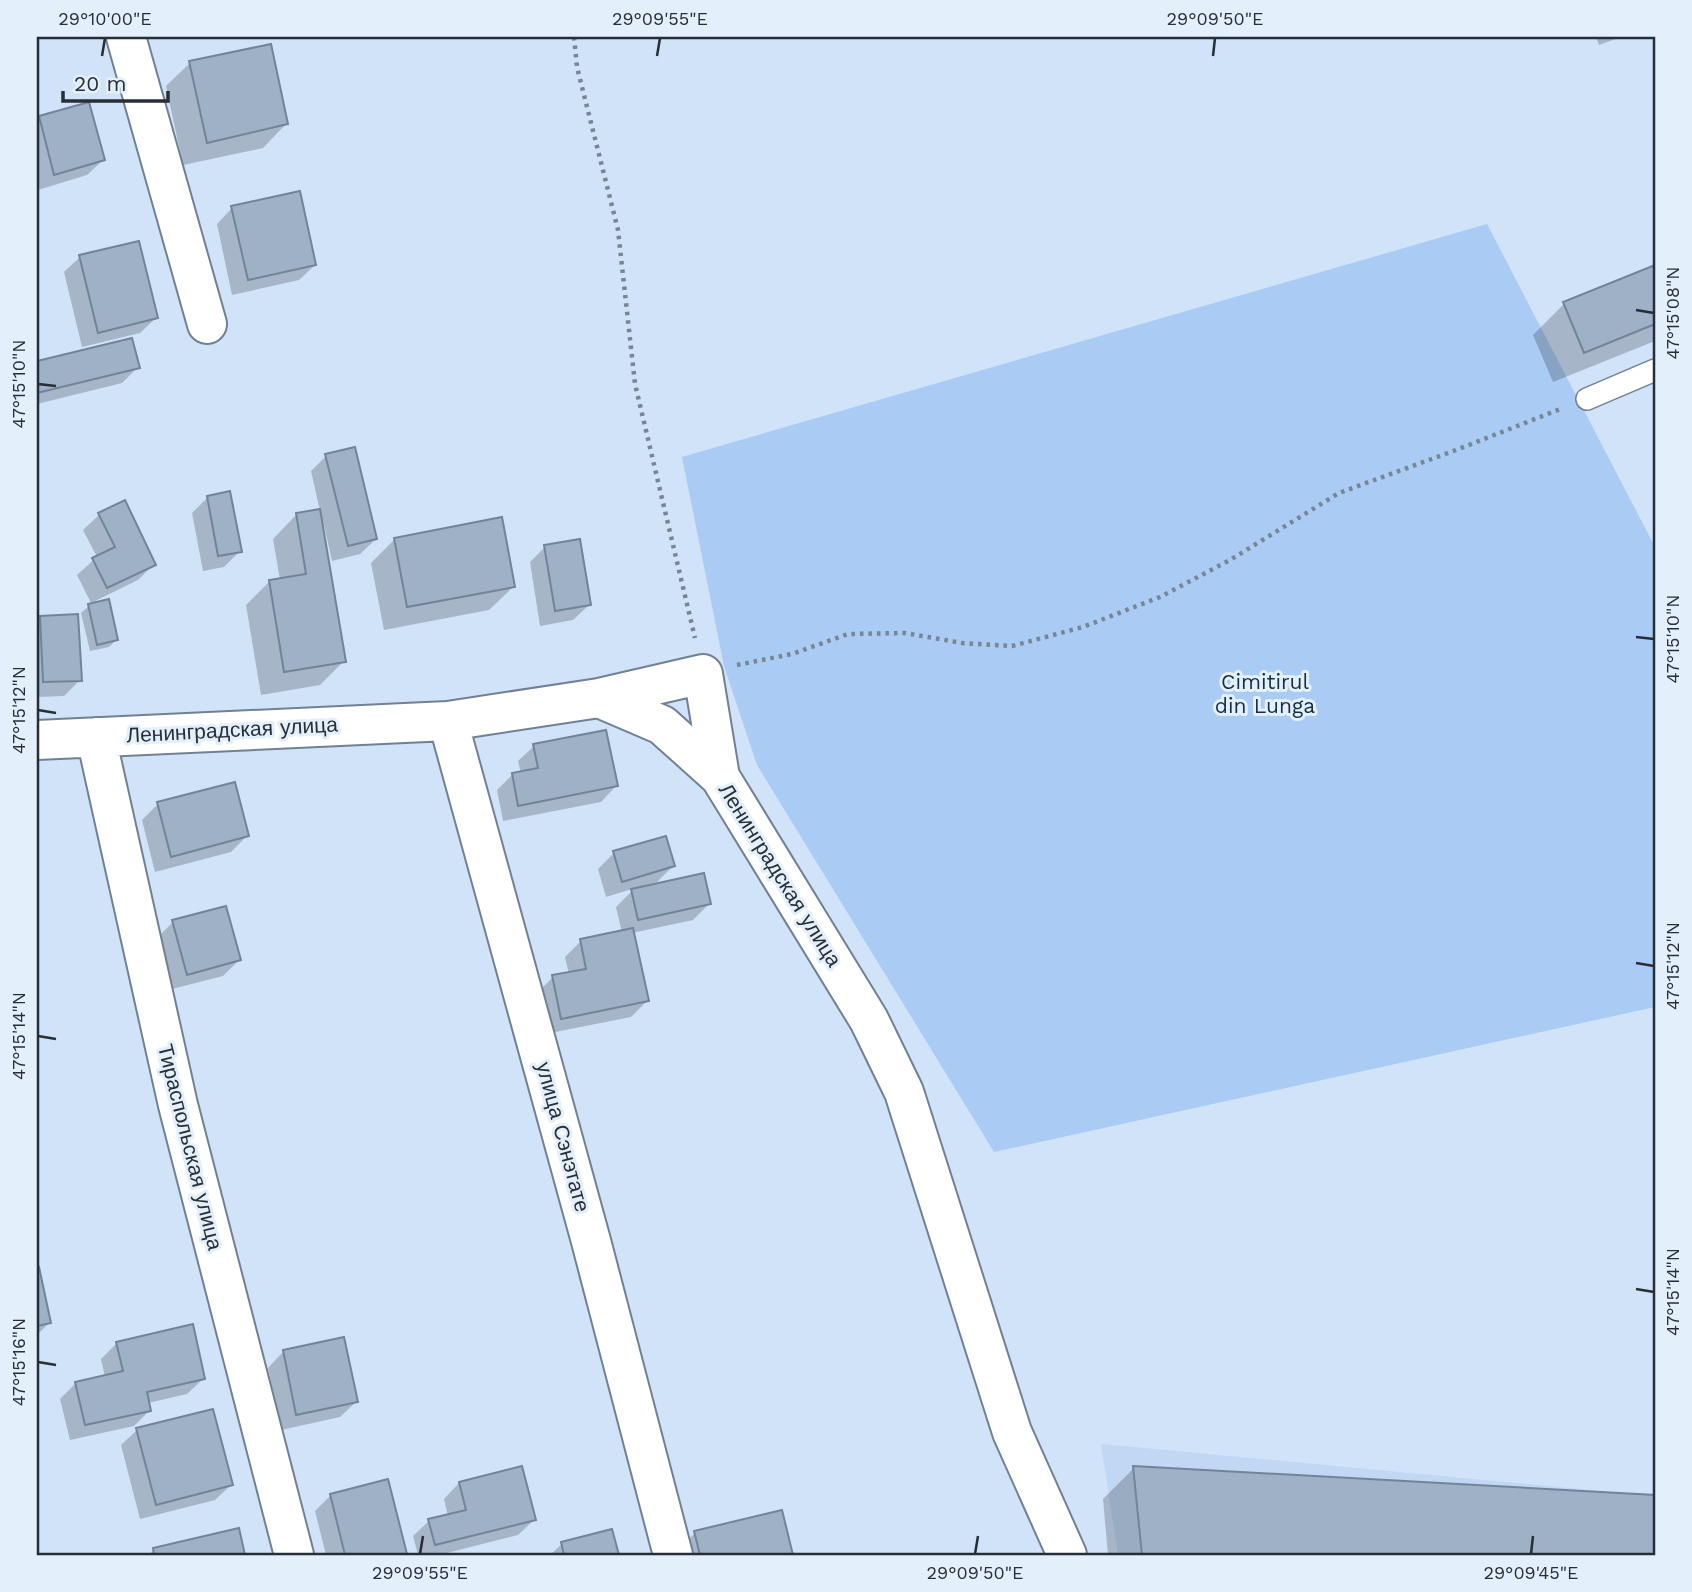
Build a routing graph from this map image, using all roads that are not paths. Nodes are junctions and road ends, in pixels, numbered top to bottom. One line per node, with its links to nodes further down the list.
1 (127, 37): 2 (street)
2 (207, 324)
3 (1655, 370): 4 (lane)
4 (1587, 399)
5 (599, 698): 6 (street, Ленинградская улица); 9 (street, Ленинградская улица); 9 (street)
6 (448, 721): 7 (street, Ленинградская улица); 11 (street, улица Сэнэтате)
7 (96, 737): 8 (street, Ленинградская улица); 10 (street, Тираспольская улица)
8 (37, 740)
9 (720, 777): 12 (street, Ленинградская улица)
10 (294, 1555)
11 (673, 1555)
12 (1067, 1555)

